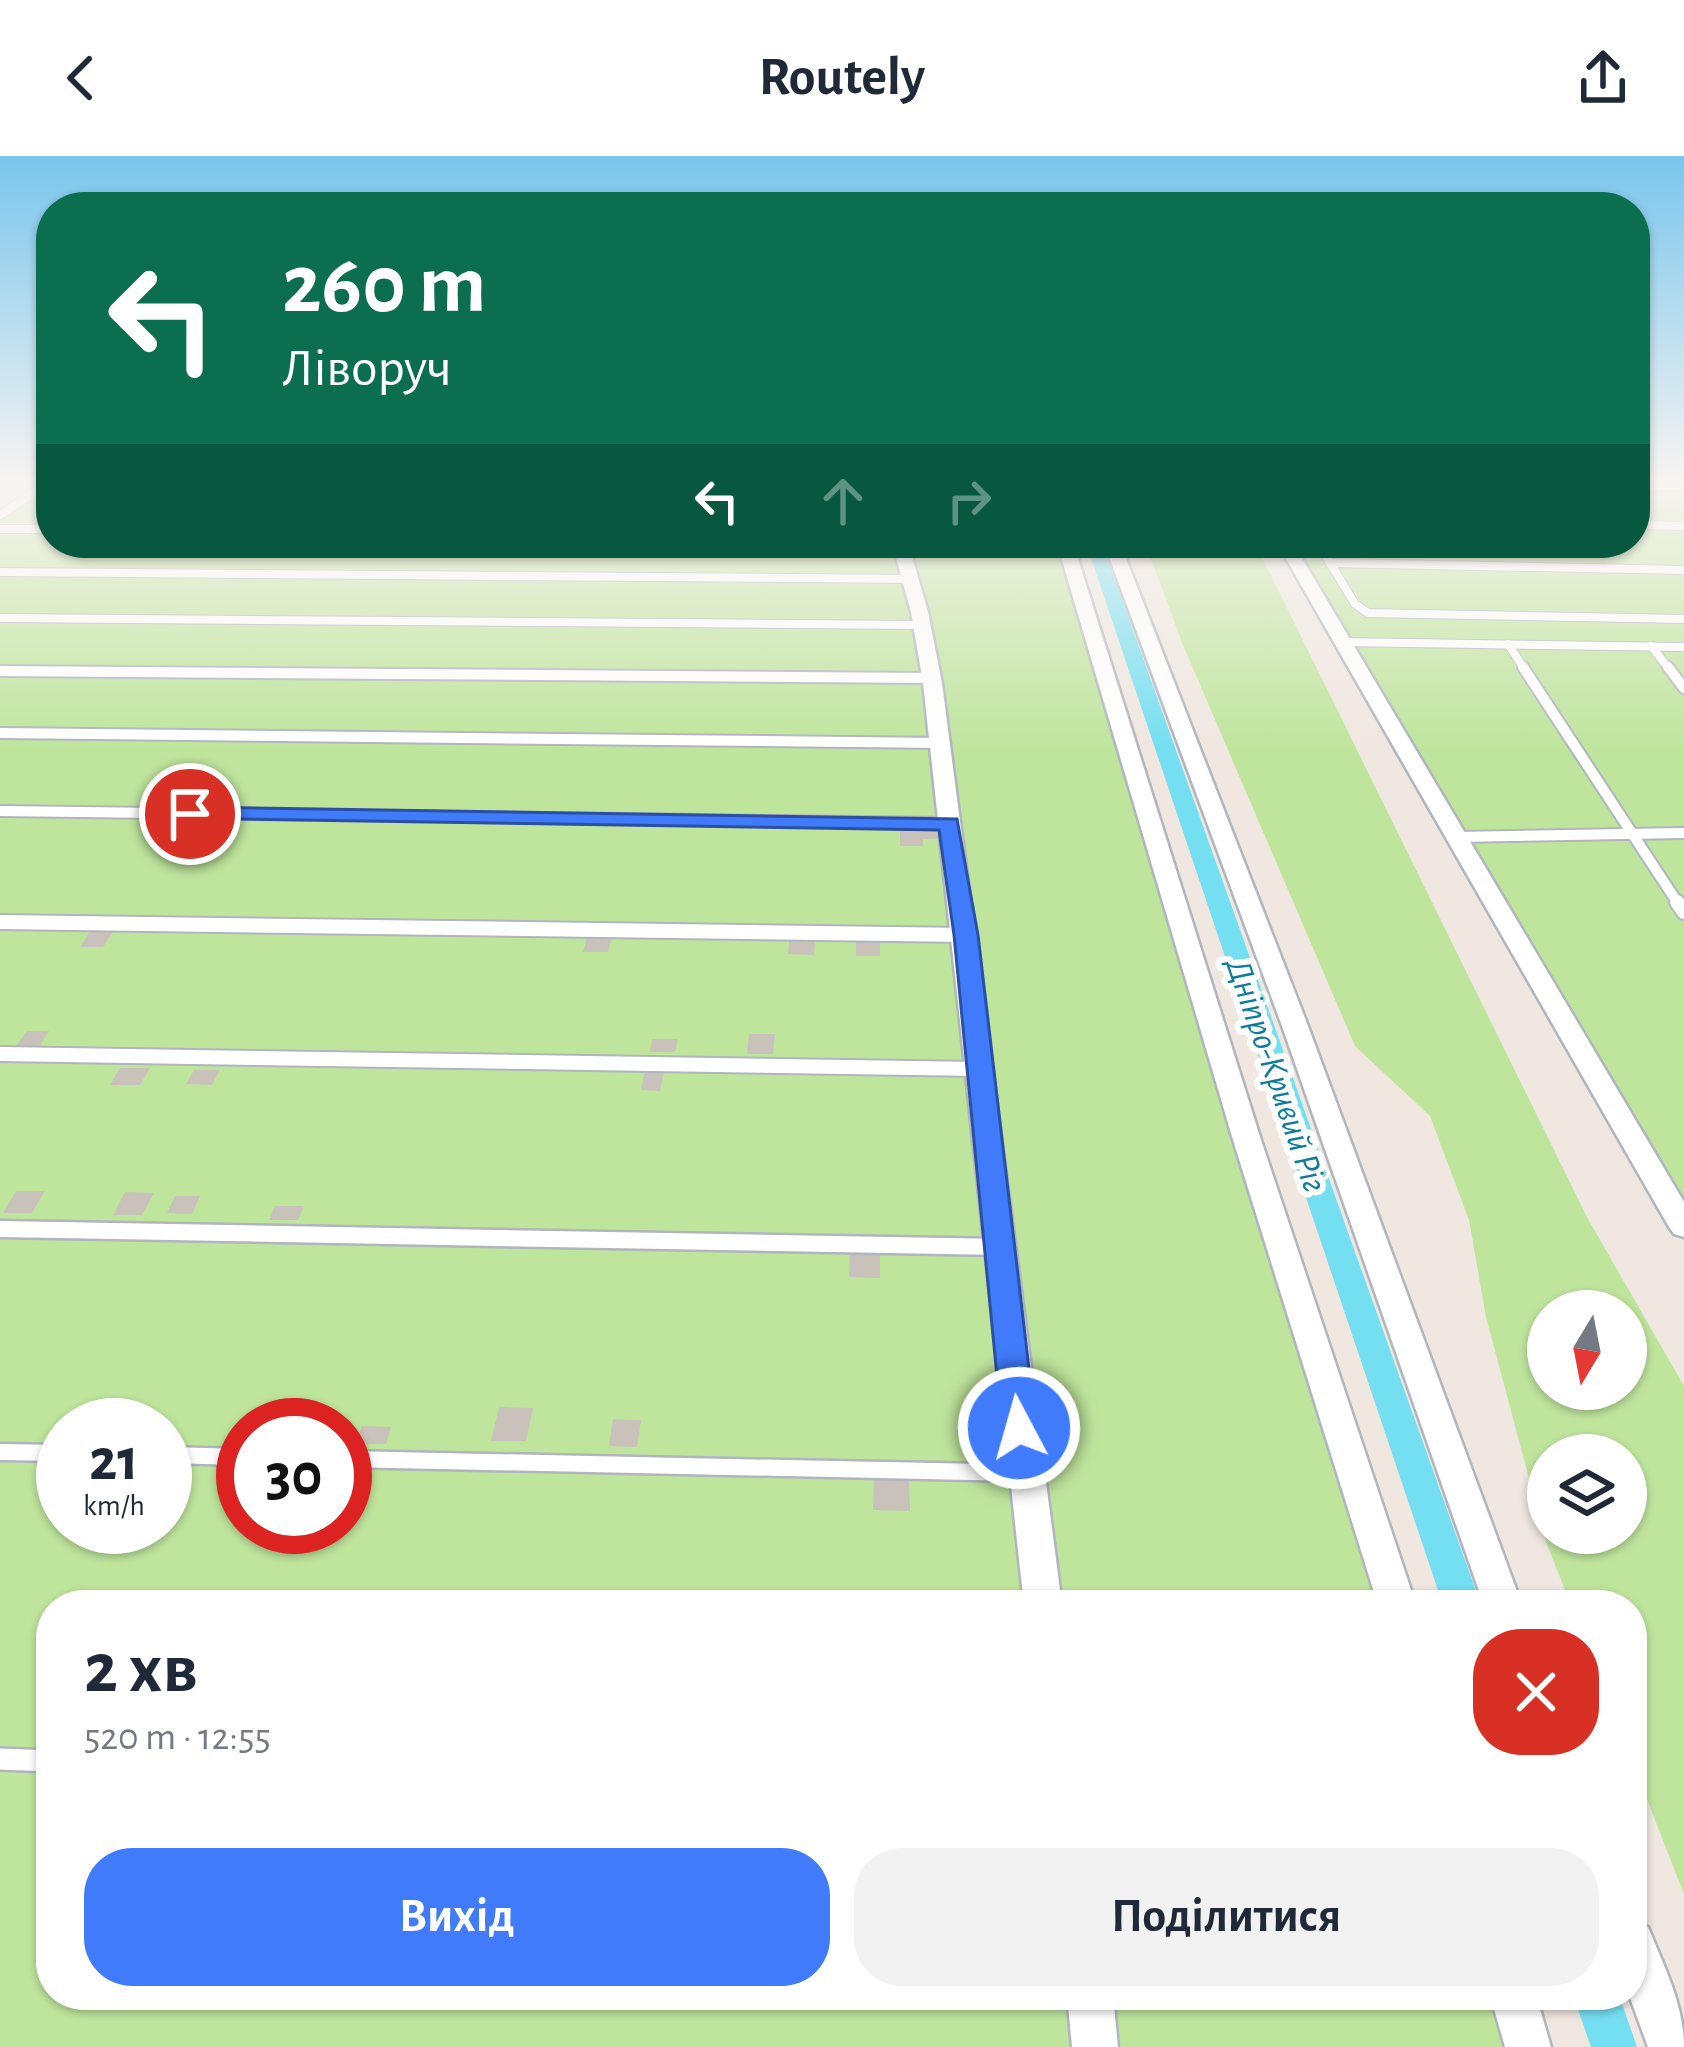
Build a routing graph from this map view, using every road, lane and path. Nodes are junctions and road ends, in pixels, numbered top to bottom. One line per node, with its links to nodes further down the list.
1 (911, 571): 7 (street)
2 (1074, 571): 38 (street)
3 (1123, 571): 39 (street)
4 (1302, 571): 11 (street)
5 (1335, 571): 9 (lane)
6 (0, 572): 7 (lane)
7 (914, 579): 10 (street)
8 (0, 618): 10 (lane)
9 (1684, 619)
10 (923, 625): 16 (street)
11 (1341, 642): 12 (lane); 24 (street)
12 (1508, 644): 13 (lane); 22 (lane)
13 (1651, 646): 14 (lane); 17 (lane)
14 (1684, 647)
15 (0, 670): 16 (lane)
16 (932, 678): 19 (street)
17 (1684, 688)
18 (0, 733): 19 (lane)
19 (941, 743): 21 (street)
20 (0, 811): 21 (lane)
21 (949, 823): 27 (street)
22 (1630, 832): 23 (lane); 24 (lane); 25 (lane)
23 (1684, 832)
24 (1457, 837): 30 (street)
25 (1684, 912)
26 (0, 922): 27 (lane)
27 (966, 935): 29 (street)
28 (0, 1054): 29 (lane)
29 (978, 1069): 32 (street)
30 (1682, 1219)
31 (0, 1229): 32 (lane)
32 (1001, 1246): 36 (street)
33 (0, 1452): 34 (lane)
34 (36, 1453)
35 (372, 1460): 36 (lane)
36 (1024, 1473): 37 (street)
37 (1041, 1590)
38 (1392, 1590)
39 (1499, 1590)
40 (0, 1759): 41 (lane)
41 (36, 1760)
42 (1647, 1983): 47 (street)
43 (1091, 2010): 45 (street)
44 (1517, 2010): 46 (street)
45 (1095, 2047)
46 (1528, 2047)
47 (1671, 2047)

